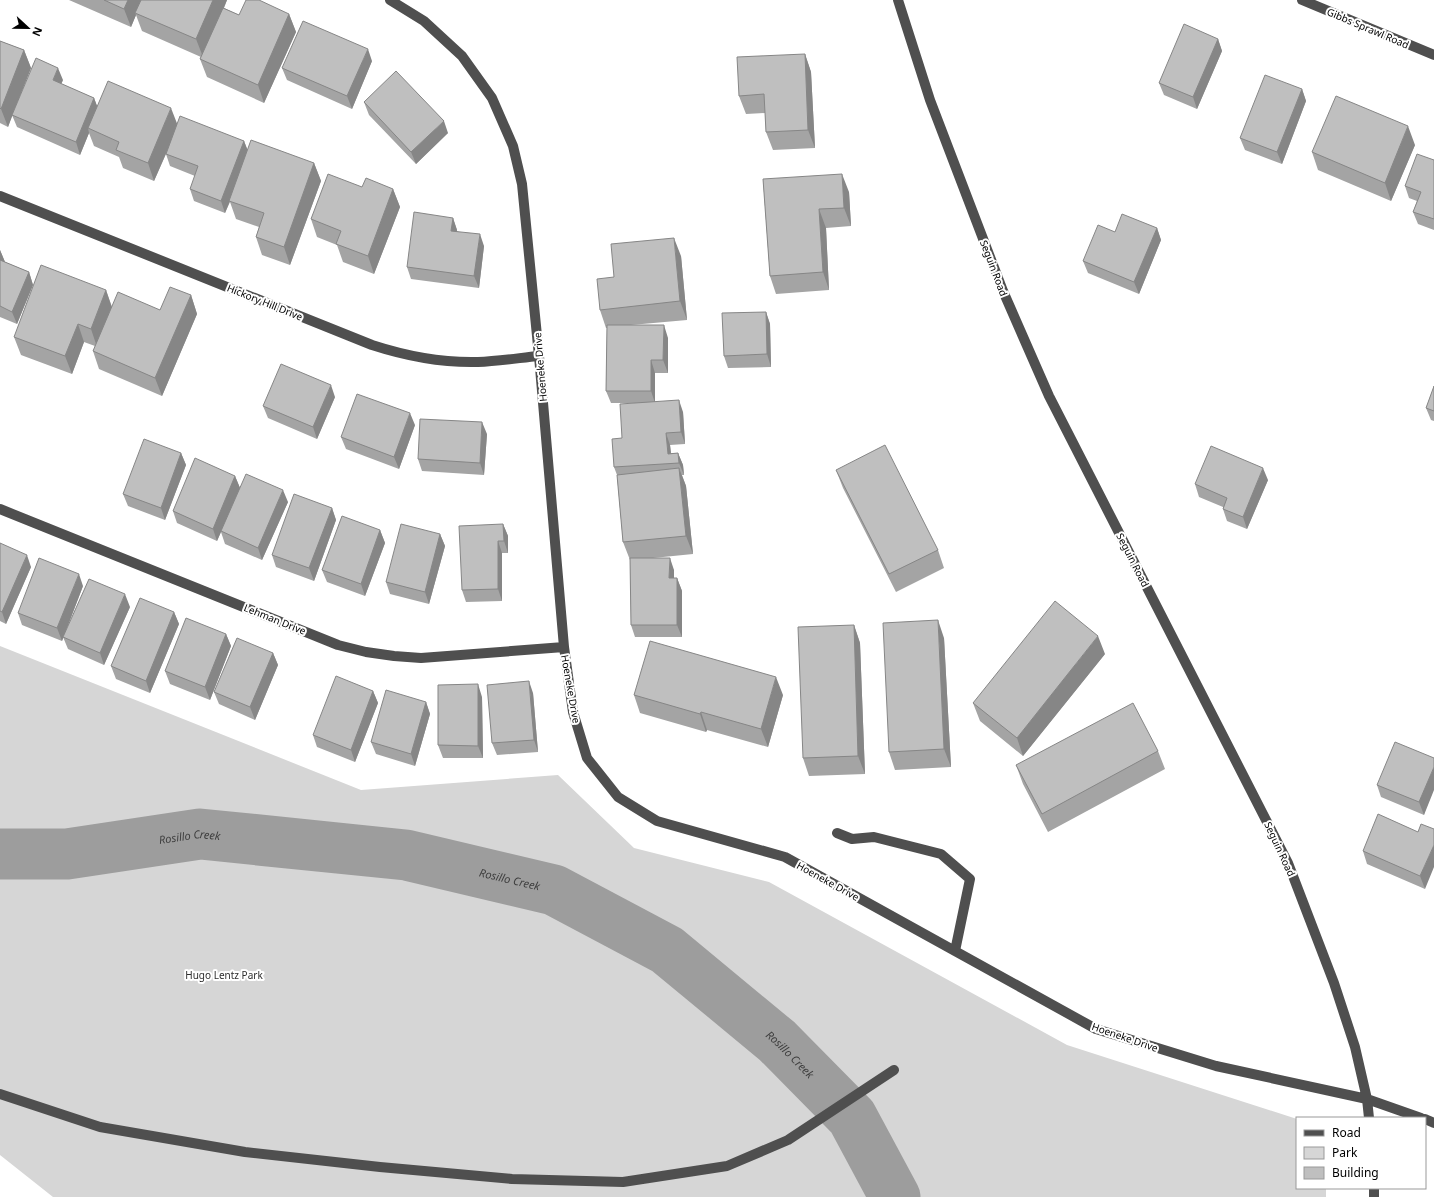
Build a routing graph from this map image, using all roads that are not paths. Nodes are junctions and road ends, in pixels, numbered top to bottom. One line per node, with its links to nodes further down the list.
1 (390, 0): 6 (street, Hoeneke Drive)
2 (898, 0): 13 (street, Seguin Road)
3 (1302, 0): 4 (street, Gibbs Sprawl Road)
4 (1434, 56)
5 (0, 196): 6 (street, Hickory Hill Drive)
6 (539, 356): 8 (street, Hoeneke Drive)
7 (0, 509): 8 (street, Lehman Drive)
8 (564, 647): 10 (street, Hoeneke Drive)
9 (836, 833): 10 (street)
10 (955, 951): 13 (street, Hoeneke Drive)
11 (894, 1070): 12 (street)
12 (0, 1094)
13 (1367, 1099): 14 (street, Seguin Road); 15 (street, Hoeneke Drive)
14 (1369, 1117)
15 (1418, 1117)

